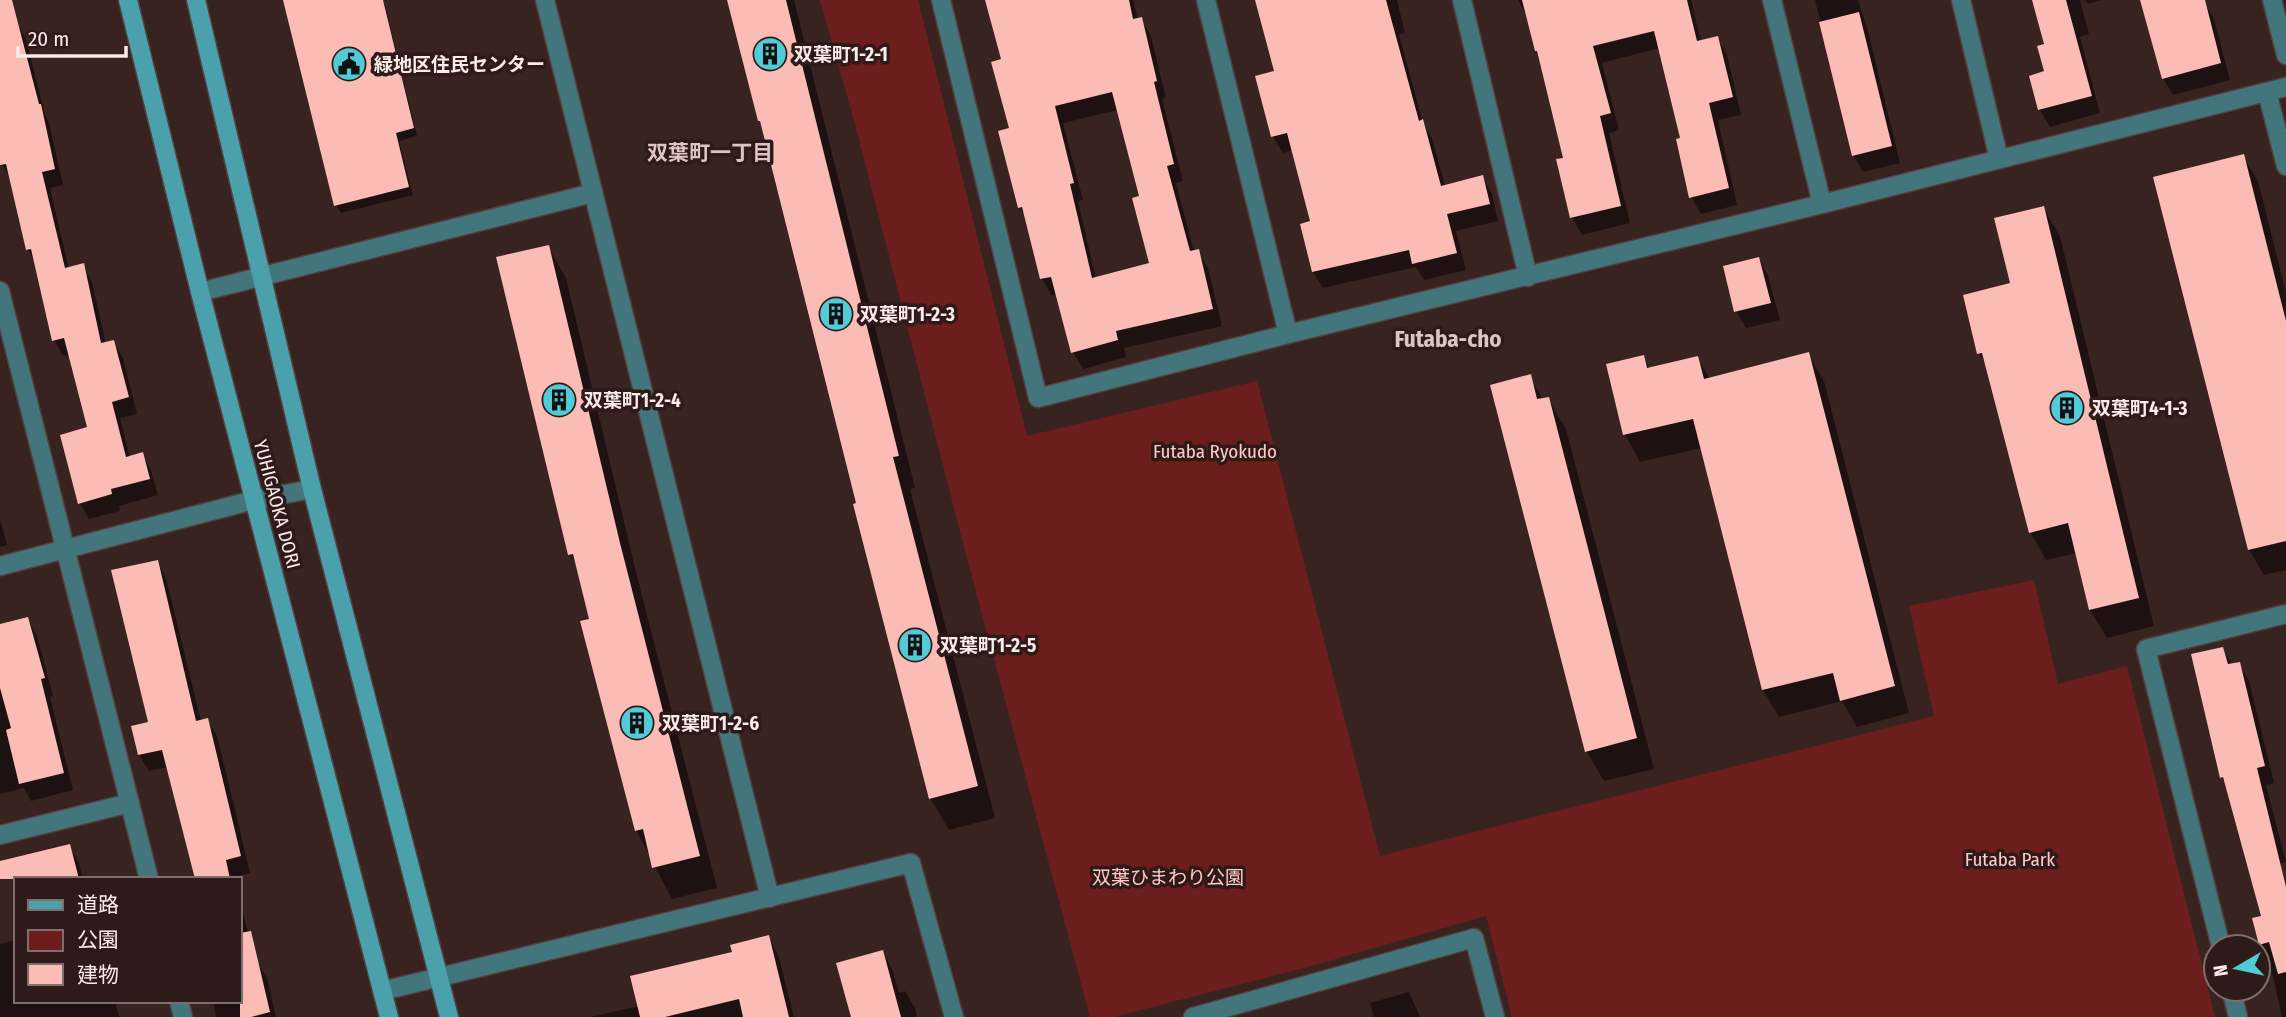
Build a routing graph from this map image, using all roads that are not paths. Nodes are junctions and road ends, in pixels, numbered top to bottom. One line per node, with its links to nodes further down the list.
1 (128, 0): 20 (main road, YUHIGAOKA DORI)
2 (196, 0): 17 (main road, YUHIGAOKA DORI)
3 (545, 0): 15 (street)
4 (941, 0): 21 (street)
5 (1206, 0): 21 (street)
6 (1462, 0): 18 (street)
7 (1772, 0): 16 (street)
8 (1961, 0): 13 (street)
9 (2272, 0): 10 (street)
10 (2286, 55)
11 (2286, 87): 12 (street)
12 (2267, 92): 13 (street); 14 (street)
13 (1999, 159): 16 (street)
14 (2286, 166)
15 (593, 193): 17 (street); 30 (street)
16 (1822, 204): 18 (street)
17 (260, 276): 20 (street); 22 (main road, YUHIGAOKA DORI)
18 (1528, 277): 21 (street)
19 (0, 291): 24 (street)
20 (200, 292): 23 (main road, YUHIGAOKA DORI)
21 (1288, 334)
22 (312, 488): 23 (street); 32 (main road, YUHIGAOKA DORI)
23 (254, 500): 24 (street); 33 (main road, YUHIGAOKA DORI)
24 (66, 549): 25 (street); 27 (street)
25 (0, 566)
26 (2286, 614): 31 (street)
27 (130, 803): 28 (street); 29 (street)
28 (0, 835)
29 (148, 877)
30 (769, 898): 32 (street); 37 (street)
31 (2217, 933)
32 (439, 977): 33 (street); 36 (main road, YUHIGAOKA DORI)
33 (382, 991): 35 (main road, YUHIGAOKA DORI)
34 (1226, 1013): 38 (street); 39 (street)
35 (389, 1017)
36 (449, 1017)
37 (954, 1017)
38 (1194, 1017)
39 (1495, 1017)

